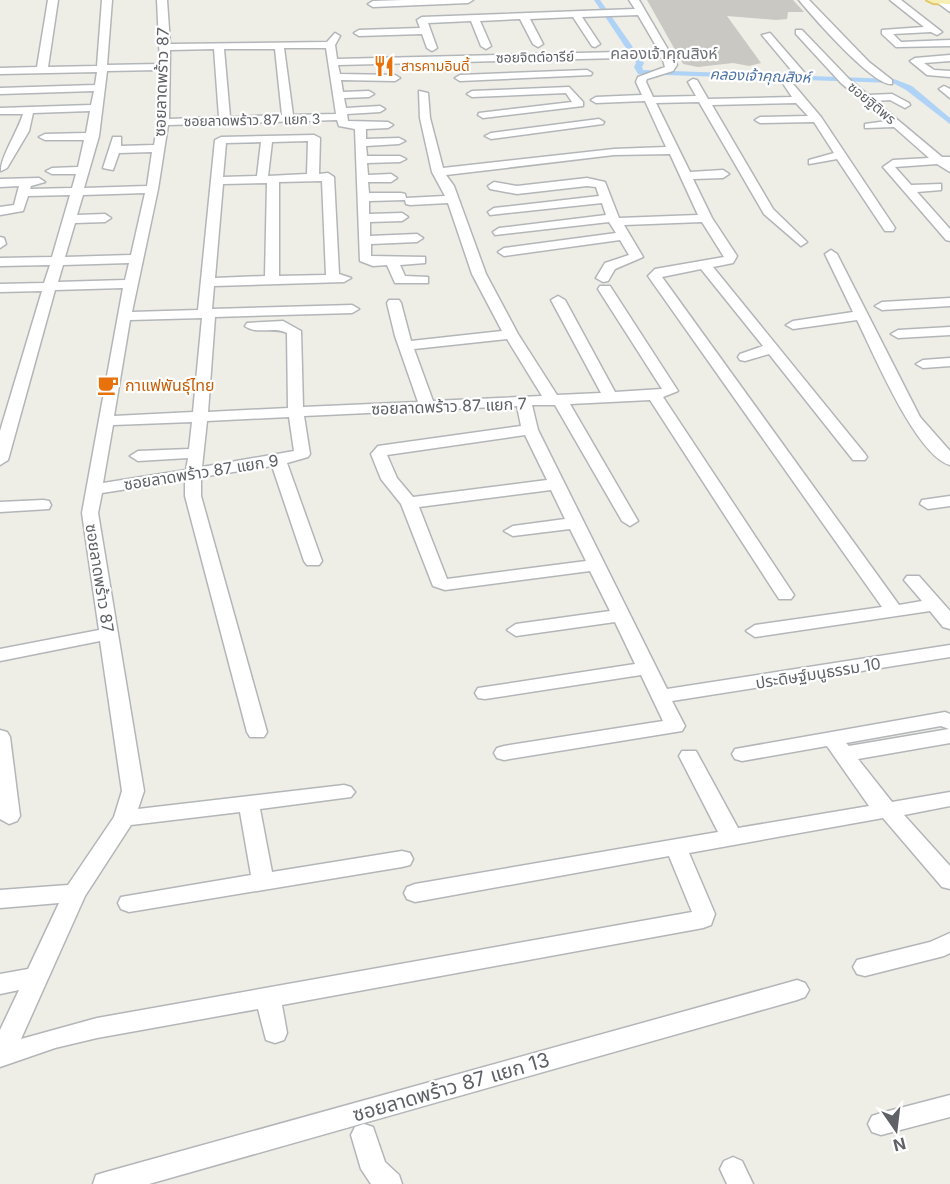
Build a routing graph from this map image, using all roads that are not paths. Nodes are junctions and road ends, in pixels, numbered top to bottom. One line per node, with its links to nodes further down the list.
1 (53, 0): 35 (street)
2 (107, 0): 33 (street)
3 (162, 0): 28 (street, ซอยลาดพร้าว 87)
4 (468, 0): 11 (street)
5 (634, 0): 13 (street)
6 (804, 0): 18 (street)
7 (895, 0): 17 (street)
8 (933, 0): 9 (main road)
9 (939, 0): 10 (main road); 12 (street)
10 (950, 1)
11 (373, 4)
12 (950, 9)
13 (641, 12): 14 (street); 29 (street)
14 (576, 14): 15 (street); 20 (street)
15 (524, 16): 16 (street); 23 (street)
16 (474, 18): 21 (street); 27 (street)
17 (933, 29): 22 (street); 22 (street)
18 (806, 32): 42 (street); 50 (street, ซอยฐิติพร); 54 (street)
19 (574, 34): 20 (street)
20 (588, 34): 24 (street)
21 (361, 38)
22 (950, 43)
23 (538, 44)
24 (595, 44)
25 (219, 46): 26 (street); 28 (street); 65 (street)
26 (279, 46): 32 (street); 62 (street)
27 (486, 46)
28 (165, 47): 34 (street, ซอยลาดพร้าว 87)
29 (665, 54): 31 (street, ซอยจิตต์อารีย์); 51 (street)
30 (950, 58): 38 (street)
31 (457, 59): 32 (street, ซอยจิตต์อารีย์); 41 (street)
32 (333, 62): 39 (street)
33 (103, 68): 34 (street); 35 (street); 44 (street)
34 (165, 68): 66 (street, ซอยลาดพร้าว 87)
35 (42, 70): 36 (street)
36 (0, 71)
37 (587, 74): 41 (street)
38 (950, 75)
39 (337, 77): 40 (street); 49 (street)
40 (395, 78)
41 (460, 78): 48 (street)
42 (886, 81)
43 (693, 82): 53 (street)
44 (101, 88): 45 (street); 56 (street)
45 (0, 91)
46 (423, 93): 87 (street)
47 (369, 94): 49 (street)
48 (472, 94): 61 (street); 61 (street)
49 (340, 95): 60 (street)
50 (866, 98): 55 (street); 68 (street, ซอยฐิติพร)
51 (649, 99): 52 (street); 53 (street); 78 (street)
52 (596, 100)
53 (704, 100): 54 (street); 119 (street)
54 (799, 100): 63 (street)
55 (905, 105)
56 (98, 108): 58 (street); 72 (street)
57 (380, 109): 60 (street, ซอยลาดพร้าว 87 แยก 3)
58 (29, 110): 59 (street); 84 (street)
59 (0, 111)
60 (342, 114): 62 (street, ซอยลาดพร้าว 87 แยก 3); 70 (street)
61 (483, 115): 67 (street)
62 (288, 119): 65 (street, ซอยลาดพร้าว 87 แยก 3)
63 (817, 119): 64 (street); 79 (street)
64 (760, 120)
65 (225, 121): 66 (street, ซอยลาดพร้าว 87 แยก 3)
66 (163, 122): 77 (street, ซอยลาดพร้าว 87)
67 (599, 122)
68 (897, 124): 71 (street); 83 (street, ซอยฐิติพร)
69 (388, 125): 70 (street)
70 (360, 126): 76 (street)
71 (869, 126)
72 (93, 135): 73 (street); 94 (street)
73 (45, 137)
74 (267, 138): 90 (street); 92 (street); 95 (street)
75 (399, 141): 76 (street)
76 (360, 143): 81 (street)
77 (159, 148): 85 (street); 100 (street, ซอยลาดพร้าว 87)
78 (674, 150): 87 (street); 89 (street)
79 (841, 154): 82 (street); 113 (street)
80 (400, 159): 81 (street)
81 (362, 160): 93 (street)
82 (813, 162)
83 (947, 163): 101 (street)
84 (1, 168)
85 (109, 168)
86 (52, 171): 94 (street)
87 (438, 172): 103 (street)
88 (723, 174): 89 (street)
89 (686, 176): 110 (street)
90 (313, 177): 92 (street); 128 (street)
91 (391, 178): 93 (street)
92 (267, 179): 95 (street); 128 (street)
93 (363, 179): 102 (street)
94 (80, 180): 99 (street); 100 (street); 111 (street)
95 (216, 181): 130 (street)
96 (0, 183): 99 (street)
97 (494, 186): 104 (street)
98 (937, 187): 101 (street)
99 (25, 188): 105 (street)
100 (152, 189): 122 (street, ซอยลาดพร้าว 87)
101 (907, 189): 116 (street)
102 (363, 197): 103 (street); 109 (street)
103 (453, 199): 145 (street)
104 (607, 199): 106 (street); 112 (street)
105 (0, 211)
106 (494, 212)
107 (402, 217): 109 (street)
108 (105, 218): 111 (street)
109 (363, 218): 118 (street)
110 (706, 218): 112 (street); 127 (street)
111 (72, 219): 124 (street)
112 (615, 220): 114 (street); 115 (street)
113 (889, 228)
114 (499, 232)
115 (624, 236): 120 (street); 152 (street)
116 (950, 237)
117 (417, 238): 118 (street)
118 (364, 240): 126 (street)
119 (801, 242)
120 (504, 252)
121 (831, 254): 140 (street)
122 (136, 259): 124 (street); 131 (street, ซอยลาดพร้าว 87)
123 (420, 260): 126 (street)
124 (58, 261): 125 (street); 132 (street)
125 (0, 262)
126 (392, 262): 129 (street)
127 (705, 265): 148 (street); 183 (street)
128 (272, 280): 130 (street)
129 (423, 280)
130 (208, 282): 139 (street)
131 (131, 284): 132 (street); 141 (street, ซอยลาดพร้าว 87)
132 (50, 286): 133 (street); 164 (street)
133 (0, 288)
134 (949, 297): 137 (street)
135 (558, 300): 153 (street)
136 (394, 303): 147 (street)
137 (882, 306)
138 (352, 309): 139 (street)
139 (207, 312): 141 (street); 158 (street)
140 (862, 315): 142 (street); 166 (street)
141 (124, 316): 159 (street, ซอยลาดพร้าว 87)
142 (793, 325)
143 (252, 326): 157 (street)
144 (950, 331): 146 (street)
145 (511, 334): 147 (street); 154 (street)
146 (898, 334)
147 (406, 346): 156 (street)
148 (772, 348): 149 (street); 163 (street)
149 (745, 357)
150 (950, 362): 151 (street)
151 (923, 364)
152 (654, 395): 153 (street, ซอยลาดพร้าว 87 แยก 7); 181 (street)
153 (611, 398): 154 (street, ซอยลาดพร้าว 87 แยก 7)
154 (556, 401): 155 (street, ซอยลาดพร้าว 87 แยก 7); 175 (street)
155 (524, 403): 156 (street, ซอยลาดพร้าว 87 แยก 7); 160 (street)
156 (428, 407): 157 (street, ซอยลาดพร้าว 87 แยก 7)
157 (296, 412): 158 (street, ซอยลาดพร้าว 87 แยก 7); 165 (street, ซอยลาดพร้าว 87 แยก 9)
158 (199, 417): 159 (street, ซอยลาดพร้าว 87 แยก 7); 161 (street)
159 (106, 421): 169 (street, ซอยลาดพร้าว 87)
160 (530, 430): 168 (street); 171 (street)
161 (197, 453): 162 (street); 167 (street)
162 (138, 456)
163 (859, 457)
164 (0, 460)
165 (278, 460): 167 (street, ซอยลาดพร้าว 87 แยก 9); 178 (street)
166 (950, 460)
167 (193, 474): 169 (street, ซอยลาดพร้าว 87 แยก 9); 195 (street)
168 (557, 484): 171 (street); 176 (street)
169 (94, 489): 188 (street, ซอยลาดพร้าว 87)
170 (950, 501): 172 (street)
171 (409, 503): 179 (street)
172 (928, 504)
173 (43, 505): 174 (street)
174 (0, 507)
175 (630, 521)
176 (577, 523): 177 (street); 179 (street)
177 (513, 531)
178 (313, 561)
179 (597, 565): 184 (street)
180 (913, 580): 182 (street)
181 (785, 595)
182 (935, 605): 183 (street); 185 (street)
183 (895, 612): 187 (street)
184 (621, 615): 186 (street); 191 (street)
185 (950, 623)
186 (516, 630)
187 (755, 631)
188 (108, 634): 190 (street); 207 (street, ซอยลาดพร้าว 87)
189 (950, 651): 193 (street, ประดิษฐ์มนูธรรม 10)
190 (0, 655)
191 (648, 668): 192 (street); 193 (street)
192 (485, 693)
193 (662, 696): 199 (street)
194 (950, 723): 198 (street)
195 (257, 732)
196 (950, 736): 198 (street)
197 (0, 737): 206 (street)
198 (838, 746): 200 (street); 205 (street)
199 (504, 753)
200 (741, 754)
201 (689, 756): 208 (street)
202 (344, 792): 204 (street)
203 (950, 799): 205 (street)
204 (249, 805): 207 (street); 212 (street)
205 (889, 811): 208 (street); 211 (street)
206 (9, 816)
207 (124, 818): 213 (street, ซอยลาดพร้าว 87)
208 (732, 838): 209 (street)
209 (676, 848): 214 (street); 222 (street)
210 (402, 859): 212 (street)
211 (950, 881)
212 (263, 882): 216 (street)
213 (75, 893): 215 (street); 219 (street, ซอยลาดพร้าว 87)
214 (415, 893)
215 (0, 899)
216 (129, 903)
217 (950, 942): 218 (street)
218 (865, 967)
219 (35, 977): 220 (street); 224 (street, ซอยลาดพร้าว 87)
220 (0, 984)
221 (797, 990): 228 (street, ซอยลาดพร้าว 87 แยก 13)
222 (268, 998): 223 (street); 224 (street)
223 (275, 1033)
224 (0, 1057)
225 (950, 1106): 226 (street)
226 (881, 1124)
227 (364, 1135): 229 (street)
228 (106, 1184)
229 (389, 1184)

